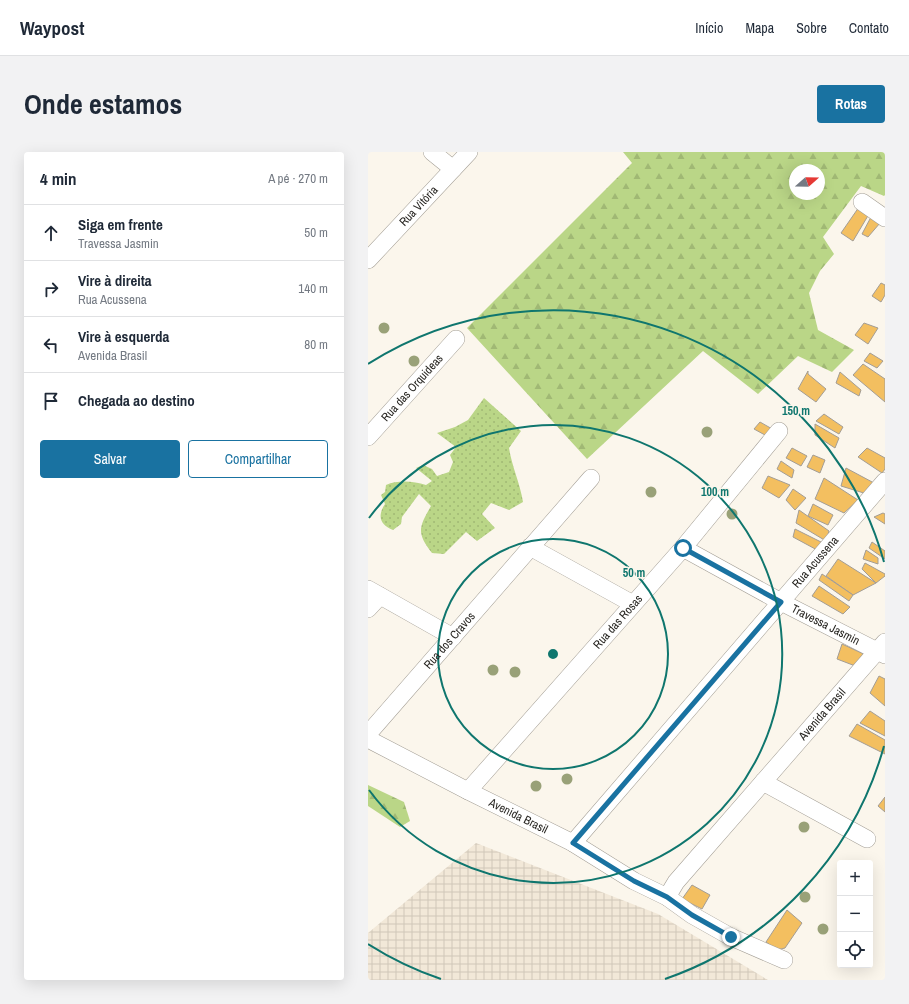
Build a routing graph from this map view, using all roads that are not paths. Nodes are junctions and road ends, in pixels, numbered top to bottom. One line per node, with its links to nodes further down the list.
1 (432, 152): 3 (street)
2 (469, 152): 3 (street, Rua Vitória)
3 (453, 169): 6 (street, Rua Vitória)
4 (862, 202): 5 (street)
5 (885, 218)
6 (368, 260)
7 (456, 339): 9 (street, Rua das Orquideas)
8 (779, 431): 13 (street, Rua das Rosas)
9 (368, 437)
10 (591, 478): 12 (street, Rua dos Cravos)
11 (885, 481): 15 (street, Rua Acussena)
12 (530, 547): 16 (street); 18 (street, Rua dos Cravos)
13 (683, 548): 15 (street, Travessa Jasmin); 16 (street, Rua das Rosas)
14 (374, 592): 17 (street); 18 (street)
15 (781, 602): 19 (street, Travessa Jasmin); 25 (street, Rua Acussena)
16 (633, 604): 23 (street, Rua das Rosas)
17 (368, 609)
18 (453, 637): 20 (street, Rua dos Cravos)
19 (882, 649): 22 (street, Avenida Brasil)
20 (368, 734)
21 (368, 739): 23 (street, Avenida Brasil)
22 (763, 782): 24 (street); 26 (street, Avenida Brasil)
23 (468, 791): 25 (street, Avenida Brasil)
24 (867, 839)
25 (573, 843): 26 (street, Avenida Brasil)
26 (667, 897): 27 (street, Avenida Brasil)
27 (784, 960)

